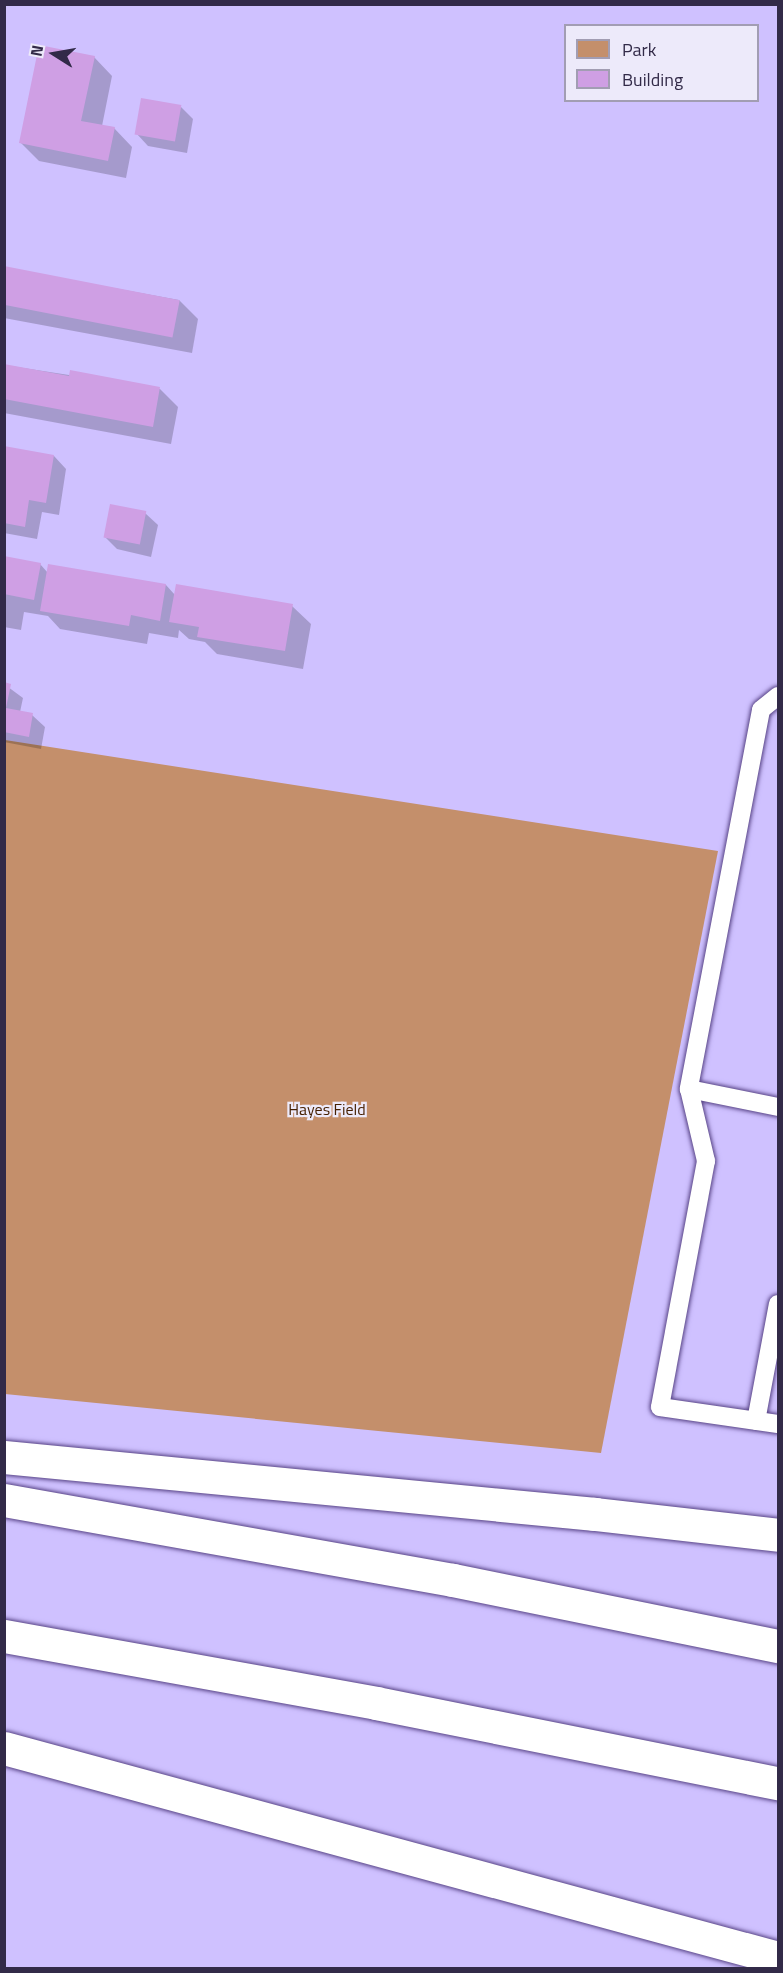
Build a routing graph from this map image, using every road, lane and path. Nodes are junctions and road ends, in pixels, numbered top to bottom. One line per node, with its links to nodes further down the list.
1 (778, 696): 2 (lane)
2 (689, 1089): 3 (lane); 5 (lane)
3 (778, 1107)
4 (778, 1304): 5 (lane)
5 (756, 1421): 6 (lane)
6 (778, 1424)
7 (4, 1457): 9 (highway)
8 (4, 1500): 11 (highway)
9 (778, 1535)
10 (4, 1636): 13 (highway)
11 (778, 1646)
12 (4, 1748): 14 (highway)
13 (778, 1783)
14 (778, 1958)

